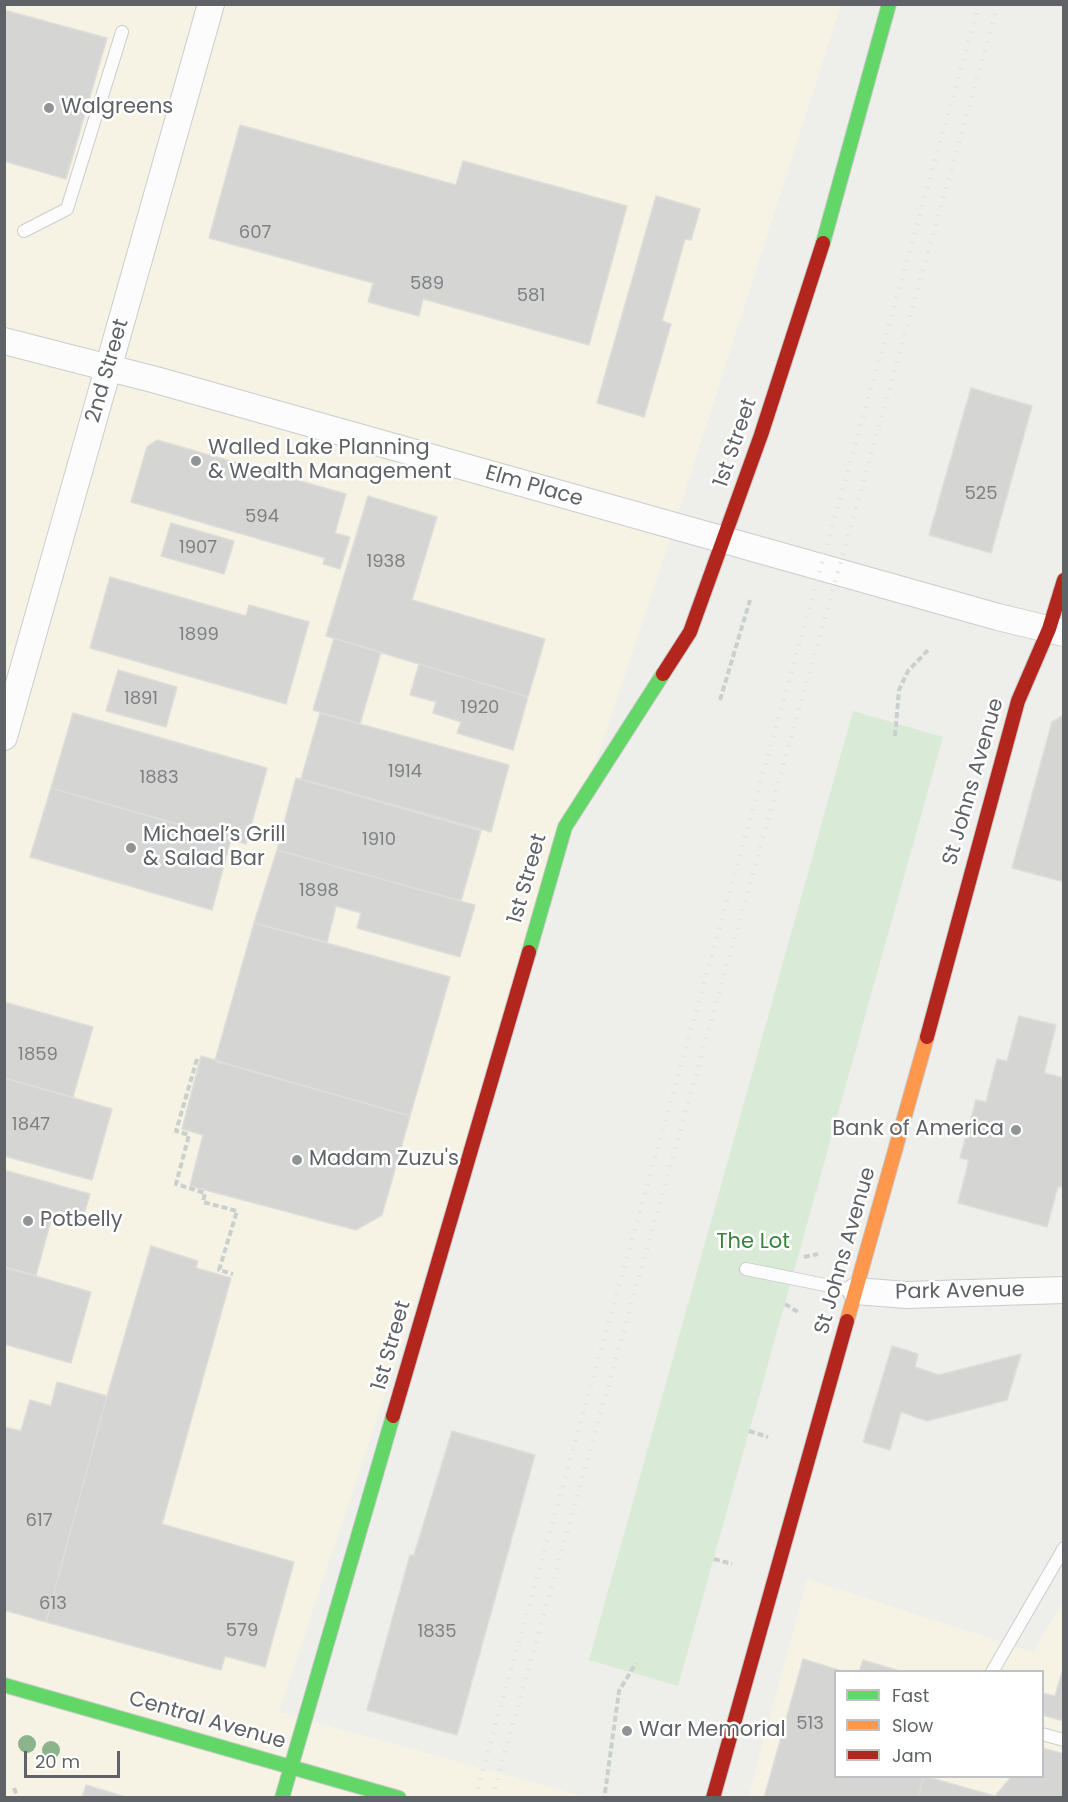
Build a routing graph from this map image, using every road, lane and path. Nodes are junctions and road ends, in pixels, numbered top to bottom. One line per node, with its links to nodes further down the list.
1 (211, 4): 6 (street, 2nd Street)
2 (889, 4): 7 (street, 1st Street)
3 (122, 32): 4 (lane)
4 (24, 231)
5 (4, 341): 6 (street, Elm Place)
6 (107, 367): 7 (street, Elm Place); 14 (street, 2nd Street)
7 (724, 540): 10 (street, Elm Place); 32 (street, 1st Street)
8 (1064, 580): 10 (street, St Johns Avenue)
9 (750, 600): 12 (path)
10 (1056, 631): 19 (street, St Johns Avenue)
11 (928, 650): 13 (path)
12 (720, 700)
13 (895, 736)
14 (4, 737)
15 (197, 1059): 17 (path)
16 (746, 1269): 19 (lane)
17 (234, 1274)
18 (1064, 1290): 19 (street, Park Avenue)
19 (856, 1291): 38 (street, St Johns Avenue)
20 (784, 1304): 21 (path)
21 (798, 1312)
22 (749, 1431): 23 (path)
23 (768, 1437)
24 (1064, 1548): 28 (lane)
25 (714, 1559): 26 (path)
26 (732, 1564)
27 (636, 1663): 34 (path)
28 (993, 1670)
29 (4, 1685): 32 (street, Central Avenue)
30 (1044, 1735): 31 (lane)
31 (1064, 1740)
32 (290, 1767): 36 (street, 1st Street); 37 (street, Central Avenue)
33 (14, 1788): 35 (path)
34 (605, 1793)
35 (18, 1797)
36 (282, 1797)
37 (399, 1797)
38 (713, 1797)

